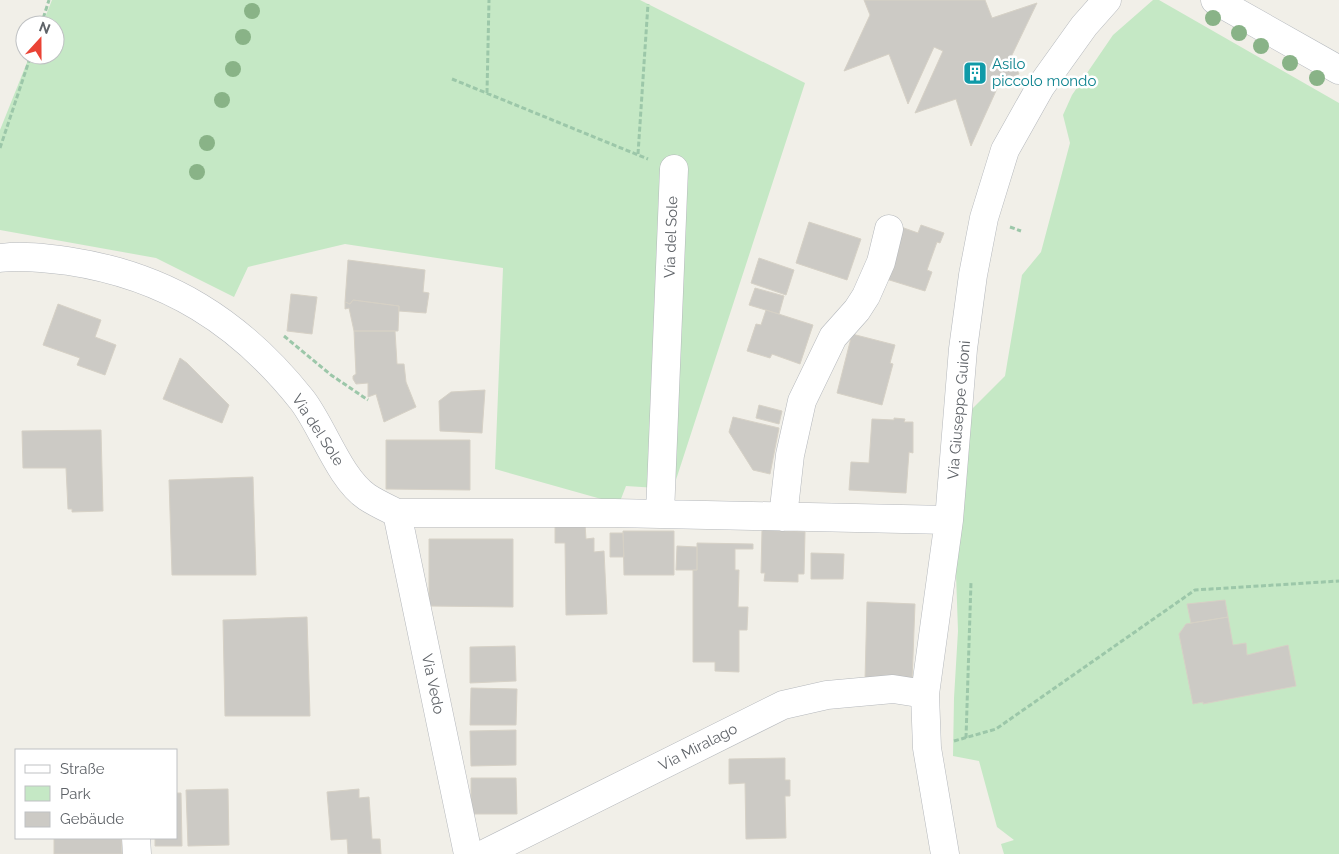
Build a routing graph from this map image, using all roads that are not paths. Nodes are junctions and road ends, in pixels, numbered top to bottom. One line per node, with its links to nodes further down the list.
1 (1107, 0): 10 (street, Via Giuseppe Guioni)
2 (1215, 0): 3 (street)
3 (1339, 70)
4 (674, 169): 8 (street, Via del Sole)
5 (889, 229): 9 (street)
6 (0, 258): 7 (street, Via del Sole)
7 (397, 513): 8 (street, Via del Sole); 14 (street, Via Vedo)
8 (660, 514): 9 (street, Via del Sole)
9 (783, 518): 10 (street, Via del Sole)
10 (949, 520): 11 (street, Via Giuseppe Guioni)
11 (926, 694): 15 (street, Via Miralago); 16 (street, Via Giuseppe Guioni)
12 (136, 839): 13 (street)
13 (138, 854)
14 (468, 854)
15 (484, 854)
16 (945, 854)

